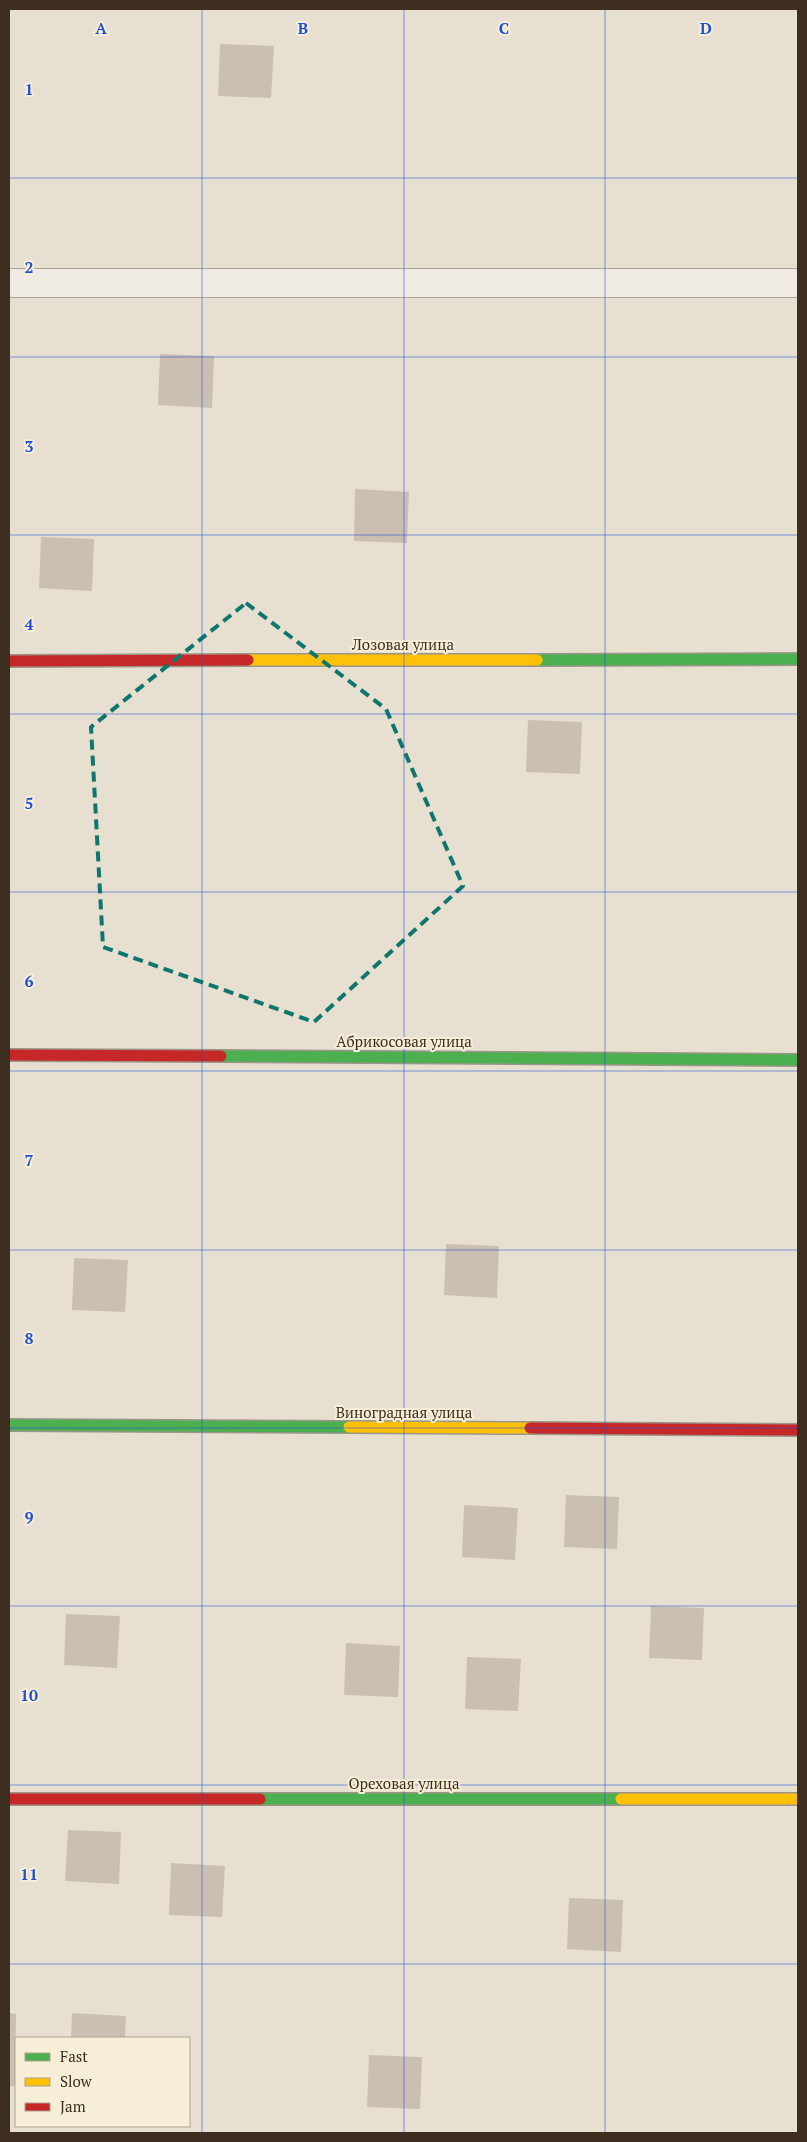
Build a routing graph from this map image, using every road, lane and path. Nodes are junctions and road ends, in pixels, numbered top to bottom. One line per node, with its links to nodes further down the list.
1 (9, 283): 2 (street)
2 (798, 283)
3 (798, 659): 4 (street, Лозовая улица)
4 (9, 660)
5 (9, 1055): 6 (street, Абрикосовая улица)
6 (798, 1060)
7 (9, 1425): 8 (street, Виноградная улица)
8 (798, 1430)
9 (9, 1799): 10 (street, Ореховая улица)
10 (798, 1799)

